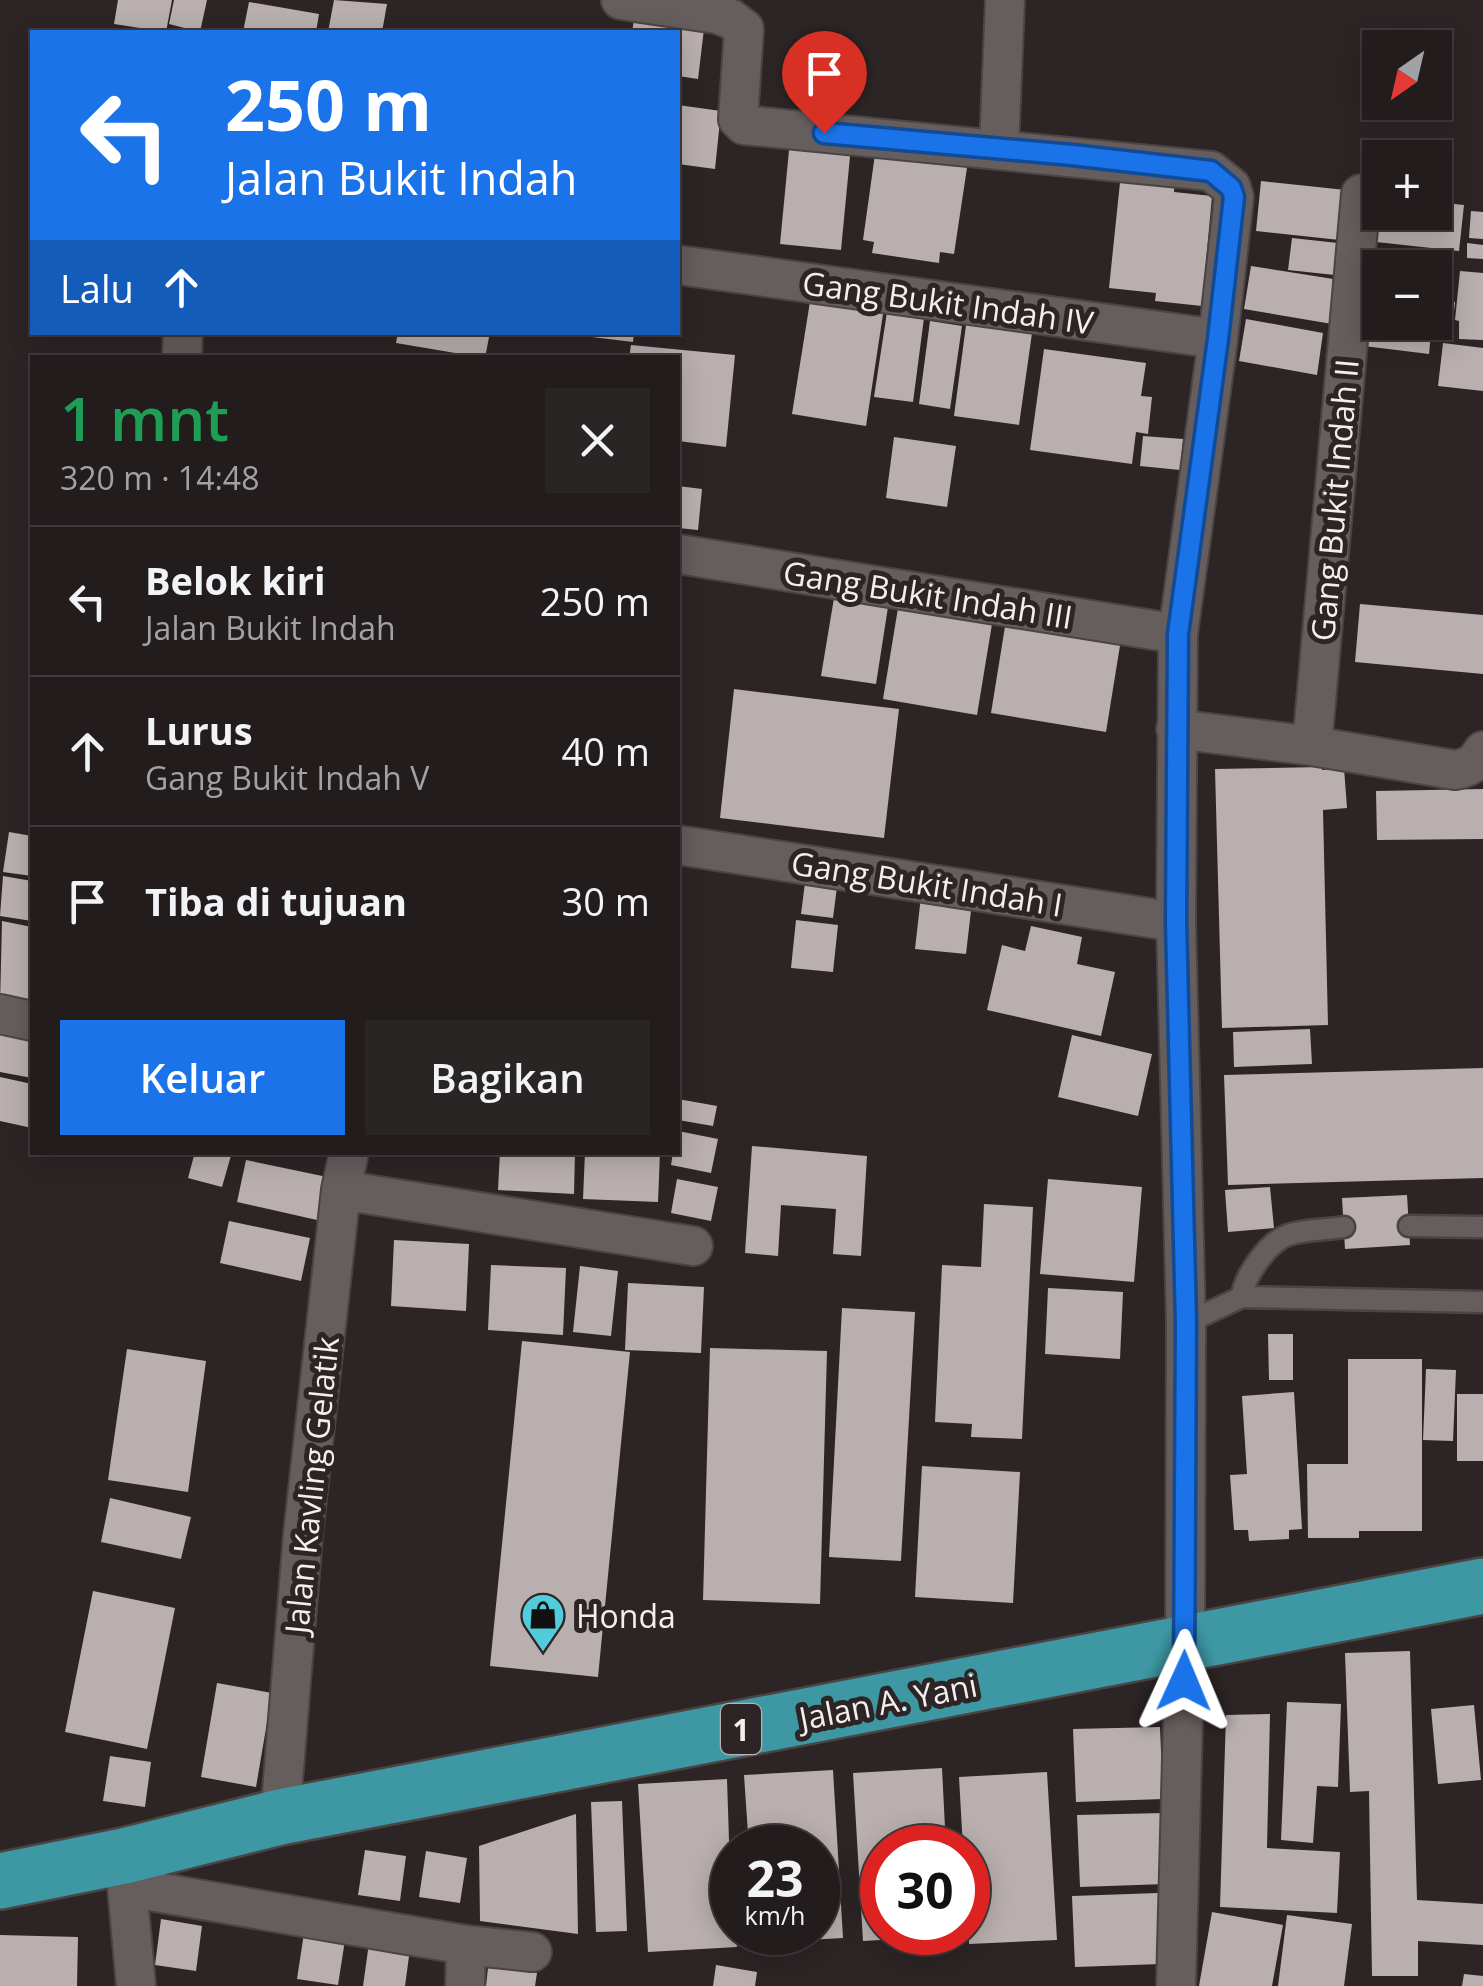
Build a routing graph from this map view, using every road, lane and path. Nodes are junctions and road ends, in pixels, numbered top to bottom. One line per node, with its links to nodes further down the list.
1 (621, 0): 3 (street)
2 (1005, 0): 3 (street)
3 (999, 148): 6 (street)
4 (1362, 194): 10 (street, Gang Bukit Indah II)
5 (680, 265): 6 (street, Gang Bukit Indah IV)
6 (1218, 339): 8 (street)
7 (680, 554): 8 (street, Gang Bukit Indah III)
8 (1178, 634): 9 (street)
9 (1176, 729): 10 (street); 13 (street)
10 (1312, 746): 11 (street)
11 (1481, 756)
12 (680, 845): 13 (street, Gang Bukit Indah I)
13 (1176, 922): 24 (street)
14 (0, 1014): 15 (street)
15 (30, 1020)
16 (348, 1155): 17 (street, Jalan Kavling Gelatik)
17 (342, 1190): 21 (street); 27 (street, Jalan Kavling Gelatik)
18 (1409, 1226): 19 (lane)
19 (1483, 1226)
20 (1344, 1227): 22 (lane)
21 (693, 1246)
22 (1242, 1297): 23 (lane); 24 (lane)
23 (1483, 1302)
24 (1186, 1322): 26 (street)
25 (1483, 1586): 26 (highway, Jalan A. Yani / 1)
26 (1185, 1644): 27 (highway, Jalan A. Yani / 1); 34 (street)
27 (280, 1818): 28 (highway, Jalan A. Yani / 1)
28 (126, 1872): 29 (highway, Jalan A. Yani / 1); 30 (street); 32 (street)
29 (0, 1881)
30 (466, 1945): 31 (street); 33 (street)
31 (532, 1952)
32 (136, 1986)
33 (464, 1986)
34 (1176, 1986)

